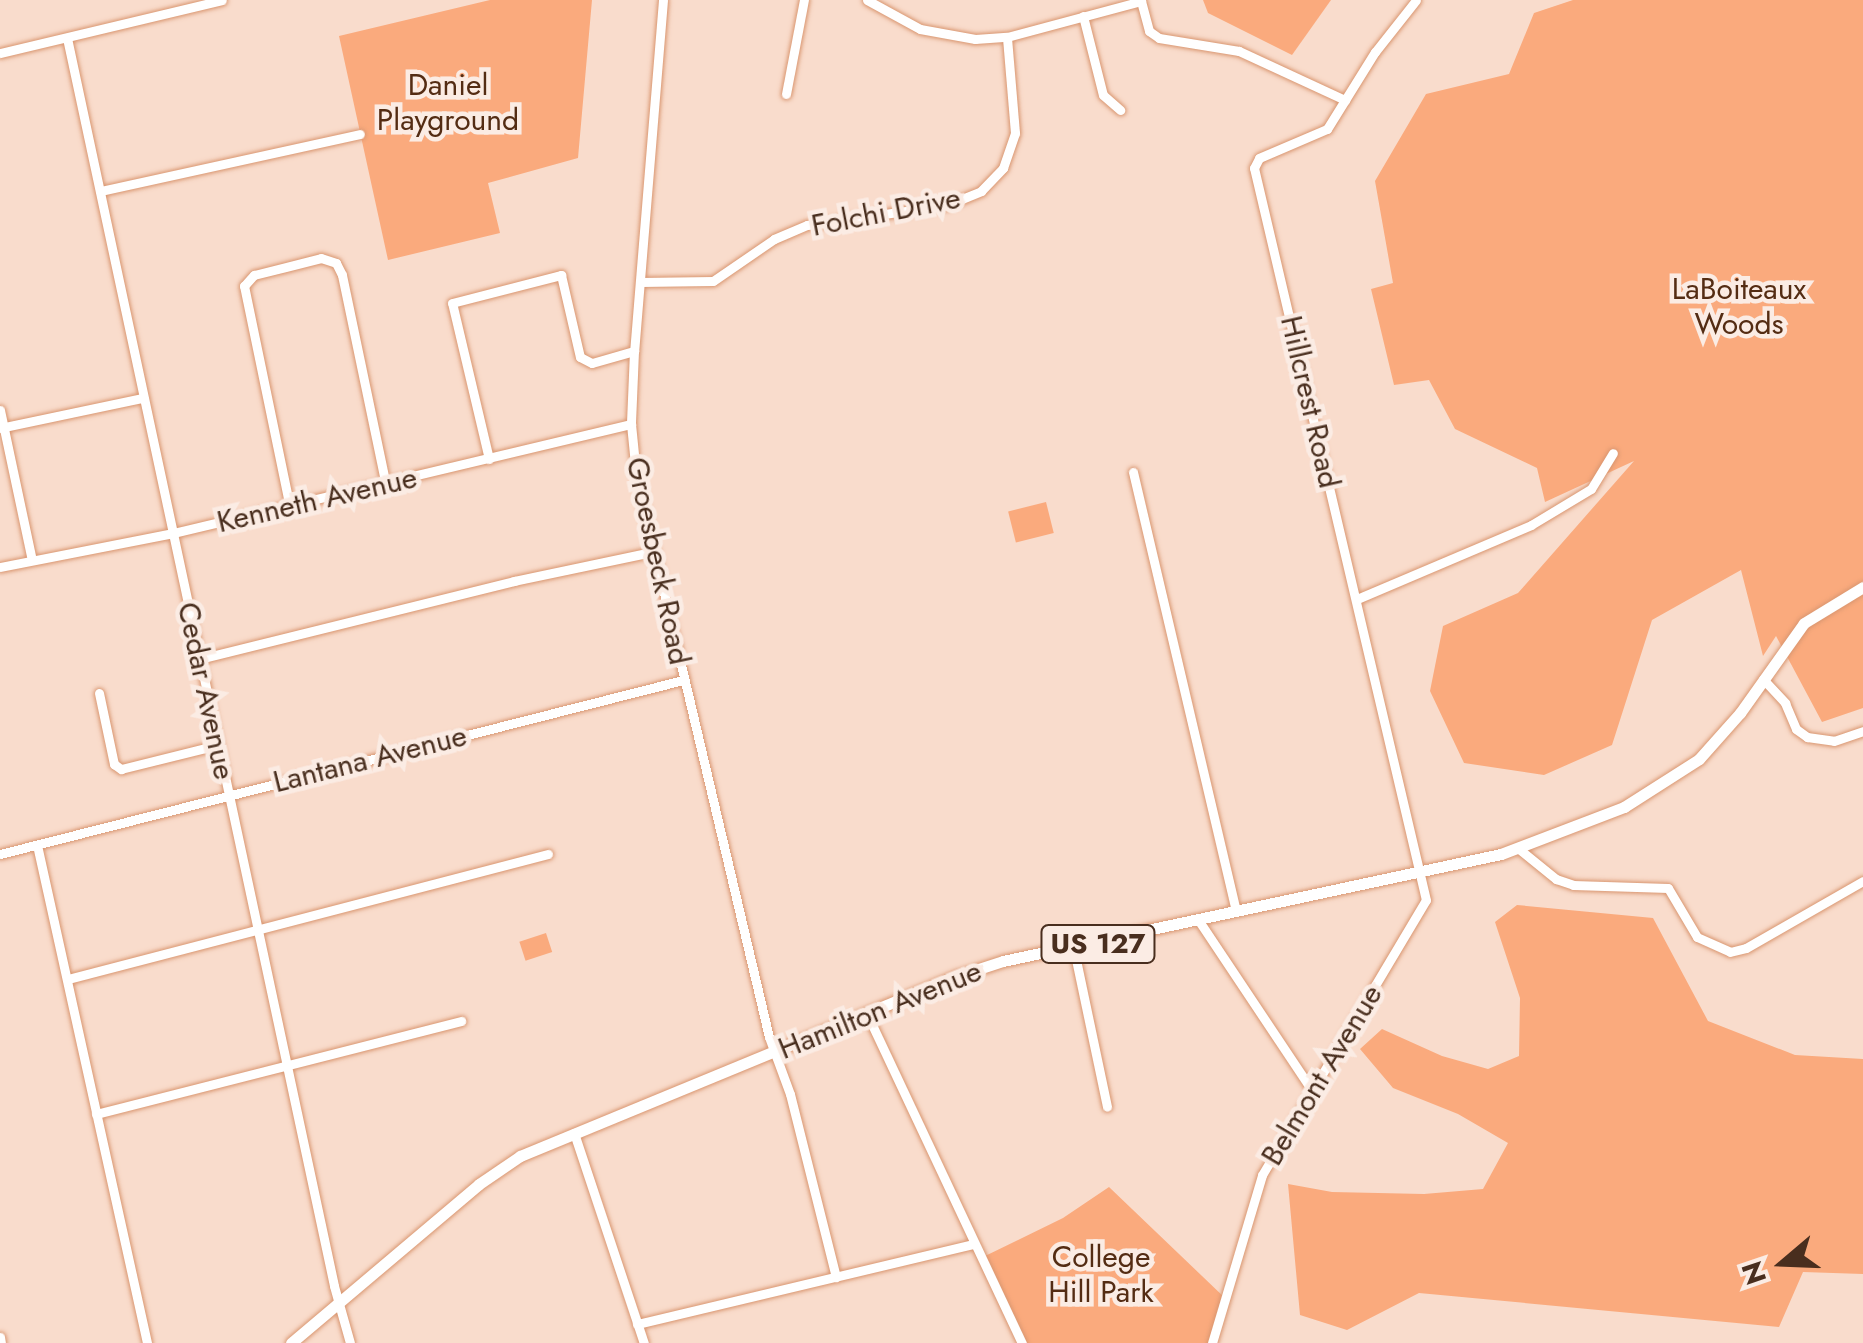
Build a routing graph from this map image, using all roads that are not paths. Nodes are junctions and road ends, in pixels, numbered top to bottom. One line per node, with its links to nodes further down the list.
1 (222, 0): 6 (street)
2 (664, 0): 16 (street, Groesbeck Road)
3 (804, 0): 11 (street)
4 (866, 0): 8 (street)
5 (1416, 0): 12 (street, Hillcrest Road)
6 (188, 4): 9 (street)
7 (1083, 16): 8 (street); 12 (street); 13 (street)
8 (1007, 37): 16 (street, Folchi Drive)
9 (67, 38): 10 (street); 15 (street, Cedar Avenue)
10 (0, 54)
11 (786, 94)
12 (1344, 100): 32 (street, Hillcrest Road)
13 (1120, 110)
14 (360, 134): 15 (street)
15 (101, 192): 18 (street, Cedar Avenue)
16 (640, 282): 17 (street, Groesbeck Road)
17 (634, 352): 20 (street, Groesbeck Road); 23 (street)
18 (142, 398): 21 (street); 27 (street, Cedar Avenue)
19 (0, 410): 21 (street)
20 (631, 424): 23 (street, Kenneth Avenue); 28 (street, Groesbeck Road)
21 (2, 428): 29 (street)
22 (1613, 453): 32 (street)
23 (489, 459): 25 (street, Kenneth Avenue)
24 (1133, 472): 46 (street)
25 (385, 481): 26 (street, Kenneth Avenue); 26 (street)
26 (289, 503): 27 (street, Kenneth Avenue)
27 (173, 533): 29 (street, Kenneth Avenue); 33 (street, Cedar Avenue)
28 (652, 552): 33 (street); 35 (street, Groesbeck Road)
29 (32, 560): 30 (street, Kenneth Avenue)
30 (0, 567)
31 (1863, 587): 34 (main road, Hamilton Avenue / US 127)
32 (1356, 599): 44 (street, Hillcrest Road)
33 (199, 659): 38 (street, Cedar Avenue)
34 (1763, 679): 37 (street); 41 (main road, Hamilton Avenue / US 127)
35 (683, 680): 39 (street, Lantana Avenue); 53 (street, Groesbeck Road)
36 (99, 693): 38 (street)
37 (1863, 731)
38 (216, 745): 39 (street, Cedar Avenue)
39 (228, 794): 40 (street, Lantana Avenue); 48 (street, Cedar Avenue)
40 (37, 845): 42 (street, Lantana Avenue); 50 (street)
41 (1519, 849): 44 (main road, Hamilton Avenue / US 127); 45 (street)
42 (0, 854)
43 (548, 854): 48 (street)
44 (1422, 872): 46 (main road, Hamilton Avenue / US 127); 55 (street, Belmont Avenue)
45 (1863, 881)
46 (1236, 912): 47 (main road, Hamilton Avenue / US 127)
47 (1200, 921): 49 (main road, Hamilton Avenue / US 127); 55 (street)
48 (258, 932): 50 (street); 54 (street, Cedar Avenue)
49 (1074, 950): 51 (main road, Hamilton Avenue / US 127); 56 (street)
50 (68, 979): 57 (street)
51 (867, 1014): 53 (main road, Hamilton Avenue / US 127); 59 (street)
52 (461, 1021): 54 (street)
53 (776, 1052): 58 (main road, Hamilton Avenue / US 127); 60 (street, Groesbeck Road)
54 (287, 1066): 57 (street); 61 (street, Cedar Avenue)
55 (1312, 1089): 68 (street, Belmont Avenue)
56 (1107, 1107)
57 (96, 1114): 63 (street)
58 (574, 1134): 61 (main road, Hamilton Avenue / US 127); 62 (street)
59 (974, 1244): 60 (street); 67 (street)
60 (836, 1277): 62 (street)
61 (339, 1302): 64 (main road, Hamilton Avenue / US 127); 65 (street, Cedar Avenue)
62 (637, 1324): 66 (street)
63 (148, 1343)
64 (291, 1343)
65 (350, 1343)
66 (644, 1343)
67 (1022, 1343)
68 (1212, 1343)

